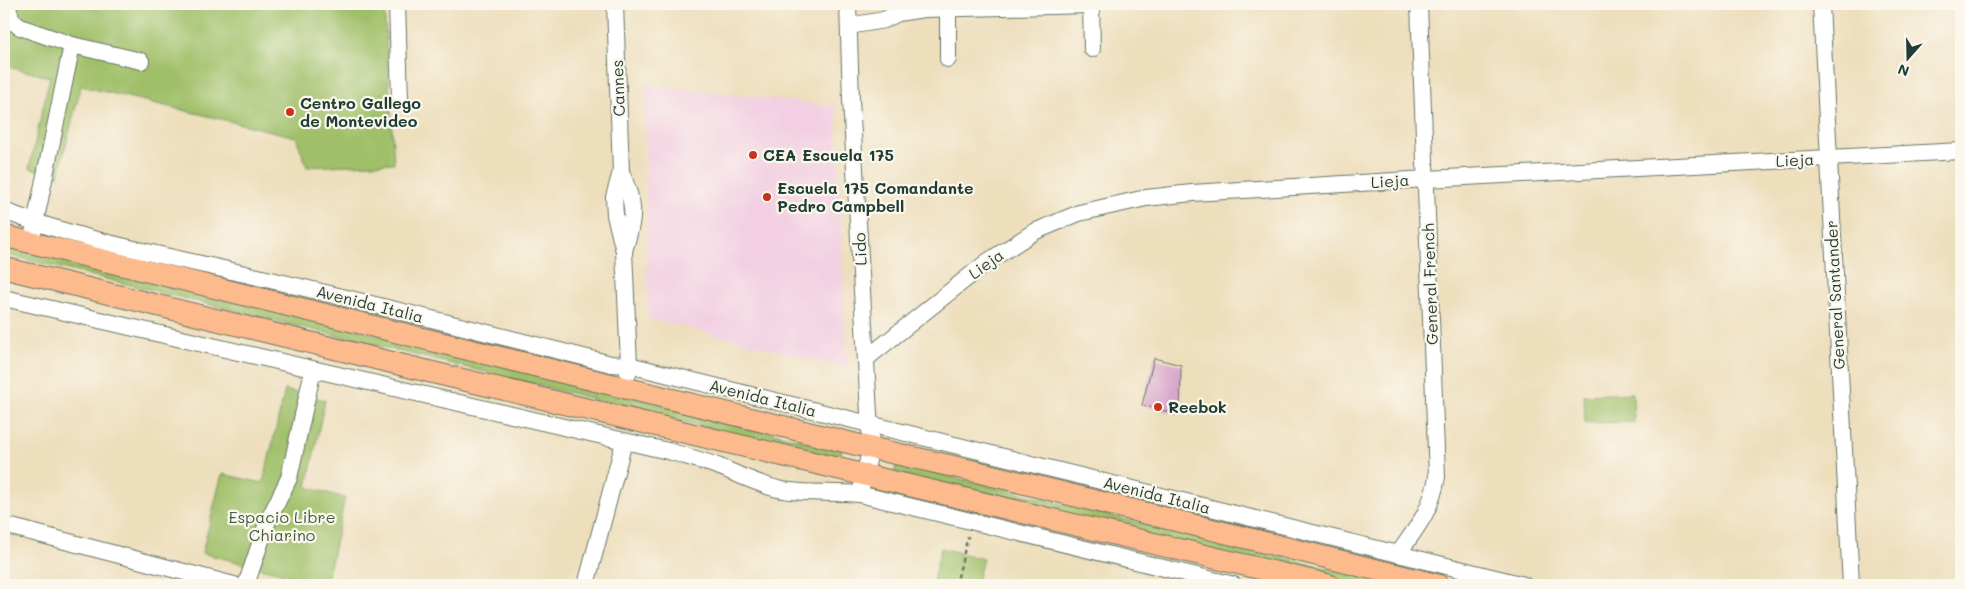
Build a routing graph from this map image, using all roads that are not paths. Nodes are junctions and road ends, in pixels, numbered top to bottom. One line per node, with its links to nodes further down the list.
1 (7, 4): 9 (street)
2 (397, 4): 13 (street)
3 (615, 4): 23 (street, Cannes)
4 (848, 4): 8 (street, Lido)
5 (1419, 4): 16 (street, General French)
6 (1821, 4): 15 (street, General Santander)
7 (948, 10): 8 (street); 10 (street); 11 (street)
8 (849, 26): 22 (street, Lido)
9 (72, 45): 12 (street); 18 (street)
10 (1092, 49)
11 (948, 59)
12 (141, 61)
13 (400, 99)
14 (1961, 151): 15 (street, Lieja)
15 (1828, 158): 16 (street, Lieja); 39 (street, General Santander)
16 (1427, 179): 22 (street, Lieja); 31 (street, General French)
17 (4, 211): 18 (street, Avenida Italia)
18 (33, 233): 19 (main road, Avenida Italia); 23 (street, Avenida Italia); 25 (main road, Avenida Italia)
19 (4, 236)
20 (4, 268): 29 (main road)
21 (4, 298): 24 (street)
22 (866, 358): 26 (street, Lido)
23 (629, 365): 25 (street, Cannes); 26 (street, Avenida Italia)
24 (313, 370): 27 (street); 33 (street)
25 (626, 388): 28 (main road, Avenida Italia)
26 (870, 424): 28 (street, Lido); 31 (street, Avenida Italia)
27 (624, 442): 29 (street); 34 (street)
28 (871, 448): 29 (street, Lido); 37 (main road, Avenida Italia)
29 (862, 484): 35 (street); 36 (main road)
30 (4, 525): 32 (street)
31 (1398, 554): 38 (street, Avenida Italia)
32 (234, 585)
33 (246, 585)
34 (586, 585)
35 (1234, 585)
36 (1329, 585)
37 (1438, 585)
38 (1524, 585)
39 (1851, 585)

